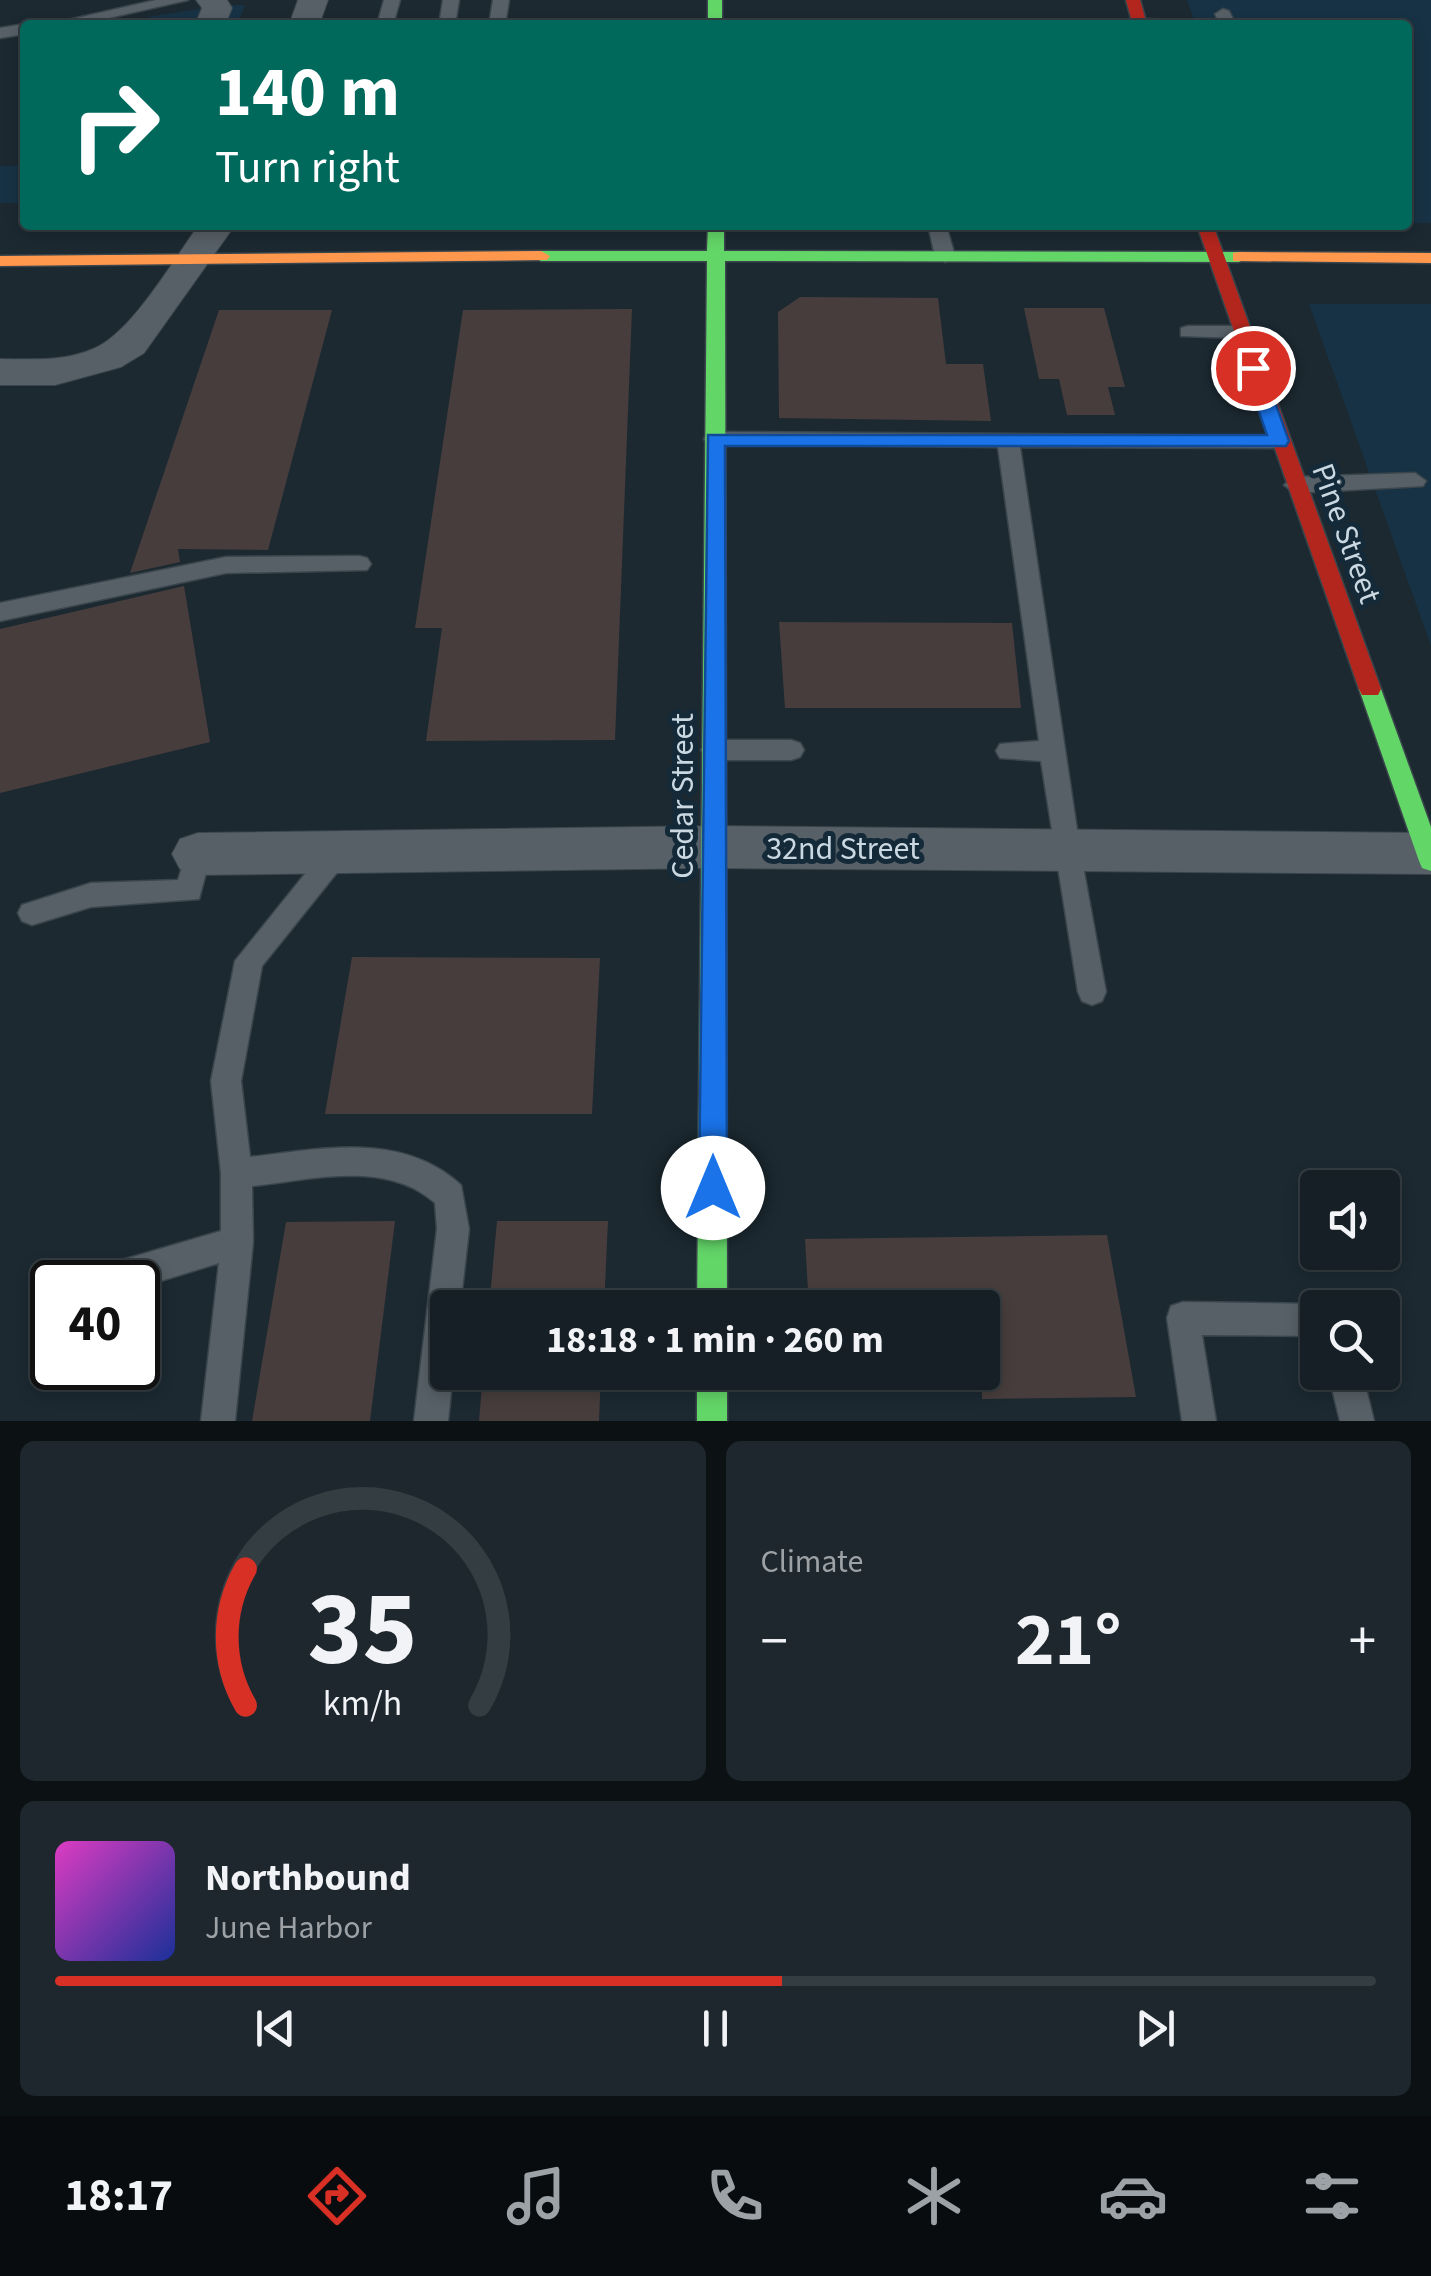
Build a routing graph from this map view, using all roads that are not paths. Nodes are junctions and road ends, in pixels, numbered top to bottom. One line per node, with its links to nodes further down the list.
1 (180, 0): 2 (lane)
2 (144, 4): 3 (lane)
3 (75, 20)
4 (214, 230): 12 (street)
5 (716, 230): 8 (street, Cedar Street)
6 (938, 230): 9 (lane)
7 (1206, 230): 10 (street, Pine Street)
8 (716, 255): 9 (street); 12 (street); 17 (street, Cedar Street)
9 (944, 256): 10 (street)
10 (1214, 257): 11 (street); 15 (street, Pine Street)
11 (1431, 258)
12 (196, 259): 13 (street); 16 (street)
13 (0, 260)
14 (1188, 332): 15 (lane)
15 (1240, 332): 19 (street, Pine Street)
16 (0, 372)
17 (715, 439): 18 (lane); 24 (street, Cedar Street)
18 (1008, 440): 19 (lane); 27 (lane)
19 (1280, 441): 21 (street, Pine Street)
20 (1415, 480): 21 (lane)
21 (1295, 484): 32 (street, Pine Street)
22 (359, 564): 23 (lane)
23 (0, 612)
24 (714, 750): 25 (lane); 28 (street, Cedar Street)
25 (791, 750)
26 (1009, 751): 27 (lane)
27 (1053, 751): 29 (lane)
28 (714, 847): 29 (street, 32nd Street); 30 (street, 32nd Street); 38 (street, Cedar Street)
29 (1066, 850): 32 (street, 32nd Street); 34 (lane)
30 (338, 852): 31 (street, 32nd Street); 35 (lane)
31 (198, 854): 33 (lane)
32 (1430, 858)
33 (32, 913)
34 (1092, 992)
35 (236, 1172): 36 (lane); 43 (lane)
36 (237, 1242): 37 (lane); 42 (lane)
37 (160, 1265)
38 (712, 1290)
39 (1300, 1320): 45 (lane)
40 (712, 1390): 44 (street)
41 (1349, 1390): 46 (lane)
42 (218, 1421)
43 (431, 1421)
44 (712, 1421)
45 (1199, 1421)
46 (1357, 1421)

